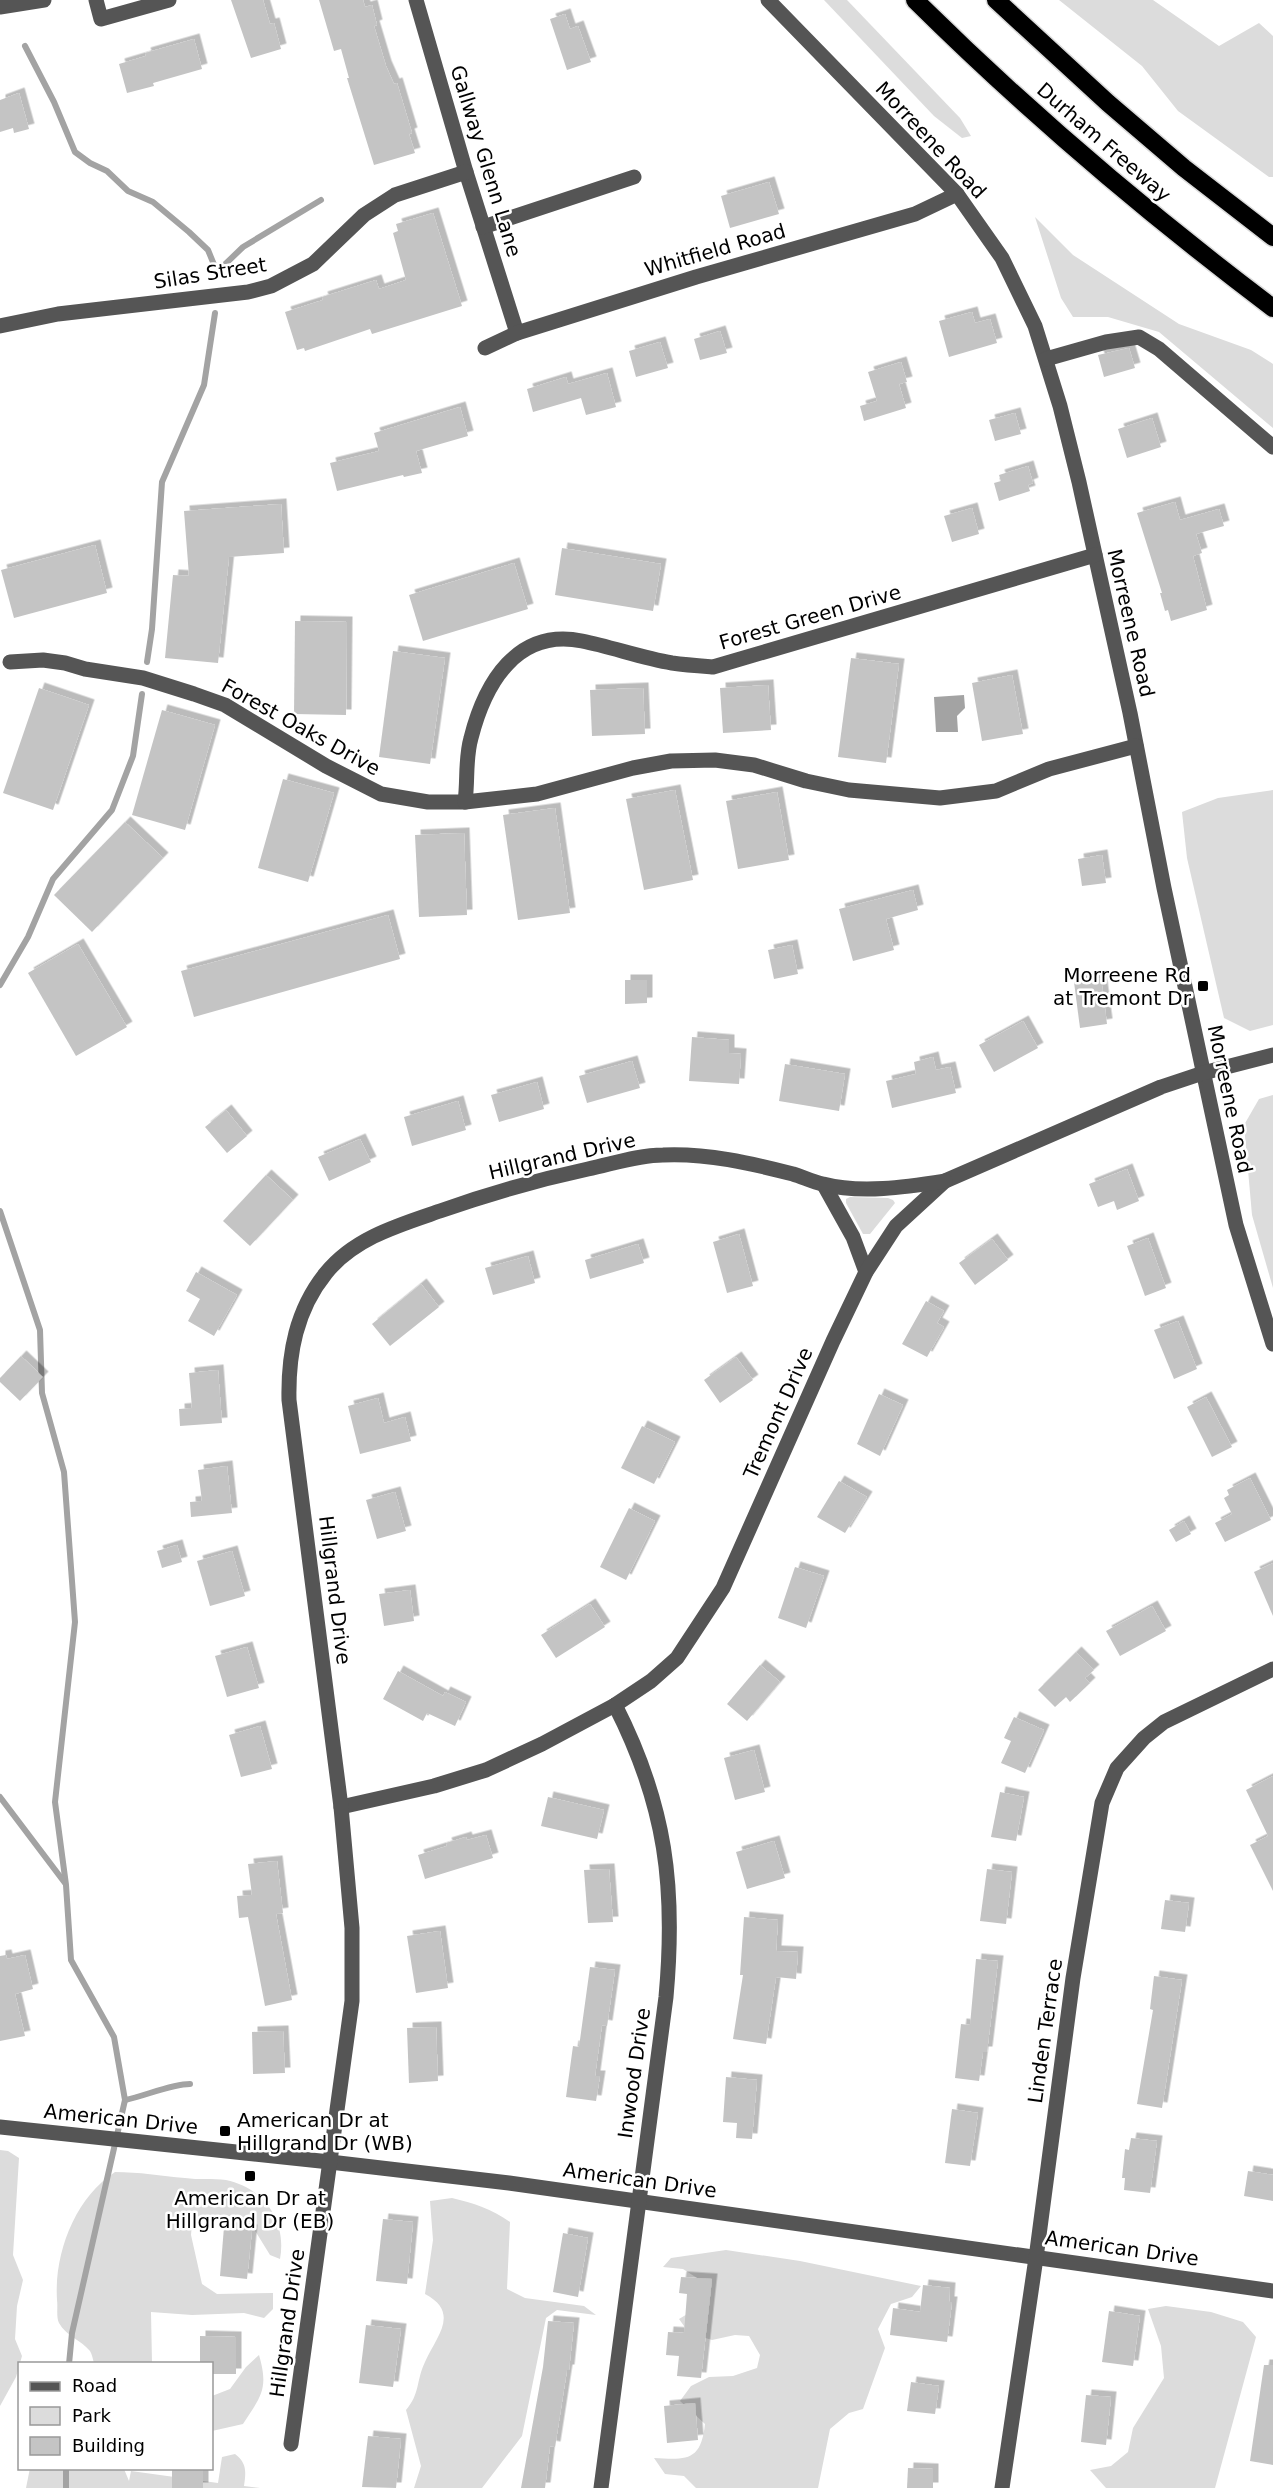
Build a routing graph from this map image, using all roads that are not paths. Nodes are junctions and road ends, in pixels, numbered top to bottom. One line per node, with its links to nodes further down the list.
1 (43, 0): 8 (street)
2 (96, 0): 3 (street)
3 (169, 0)
4 (416, 0): 9 (street, Gallway Glenn Lane)
5 (768, 0): 11 (street, Morreene Road)
6 (915, 0): 14 (highway, Durham Freeway)
7 (996, 0): 13 (highway, Durham Freeway)
8 (0, 7)
9 (466, 172): 12 (street, Gallway Glenn Lane); 15 (street, Silas Street)
10 (634, 177): 12 (street)
11 (957, 194): 16 (street, Whitfield Road); 18 (street, Morreene Road)
12 (483, 227): 16 (street, Gallway Glenn Lane)
13 (1273, 237)
14 (1273, 308)
15 (0, 326)
16 (517, 333): 17 (street, Whitfield Road)
17 (485, 348)
18 (1046, 359): 19 (street); 20 (street, Morreene Road)
19 (1273, 447)
20 (1095, 555): 22 (street, Morreene Road); 23 (street, Forest Green Drive)
21 (10, 662): 23 (street, Forest Oaks Drive)
22 (1136, 746): 23 (street, Forest Oaks Drive); 25 (street, Morreene Road)
23 (465, 802)
24 (1273, 1055): 25 (street, Tremont Drive)
25 (1203, 1073): 26 (street, Tremont Drive); 29 (street, Morreene Road)
26 (945, 1181): 27 (street, Hillgrand Drive); 28 (street, Tremont Drive)
27 (824, 1185): 28 (street); 32 (street, Hillgrand Drive)
28 (866, 1272): 31 (street, Tremont Drive)
29 (1273, 1344)
30 (1273, 1669): 36 (street, Linden Terrace)
31 (615, 1705): 32 (street, Tremont Drive); 35 (street, Inwood Drive)
32 (341, 1807): 34 (street, Hillgrand Drive)
33 (0, 2127): 34 (street, American Drive)
34 (330, 2162): 35 (street, American Drive); 38 (street, Hillgrand Drive)
35 (638, 2201): 36 (street, American Drive); 39 (street, Inwood Drive)
36 (1036, 2258): 37 (street, American Drive); 40 (street, Linden Terrace)
37 (1273, 2291)
38 (291, 2444)
39 (601, 2488)
40 (1002, 2488)

